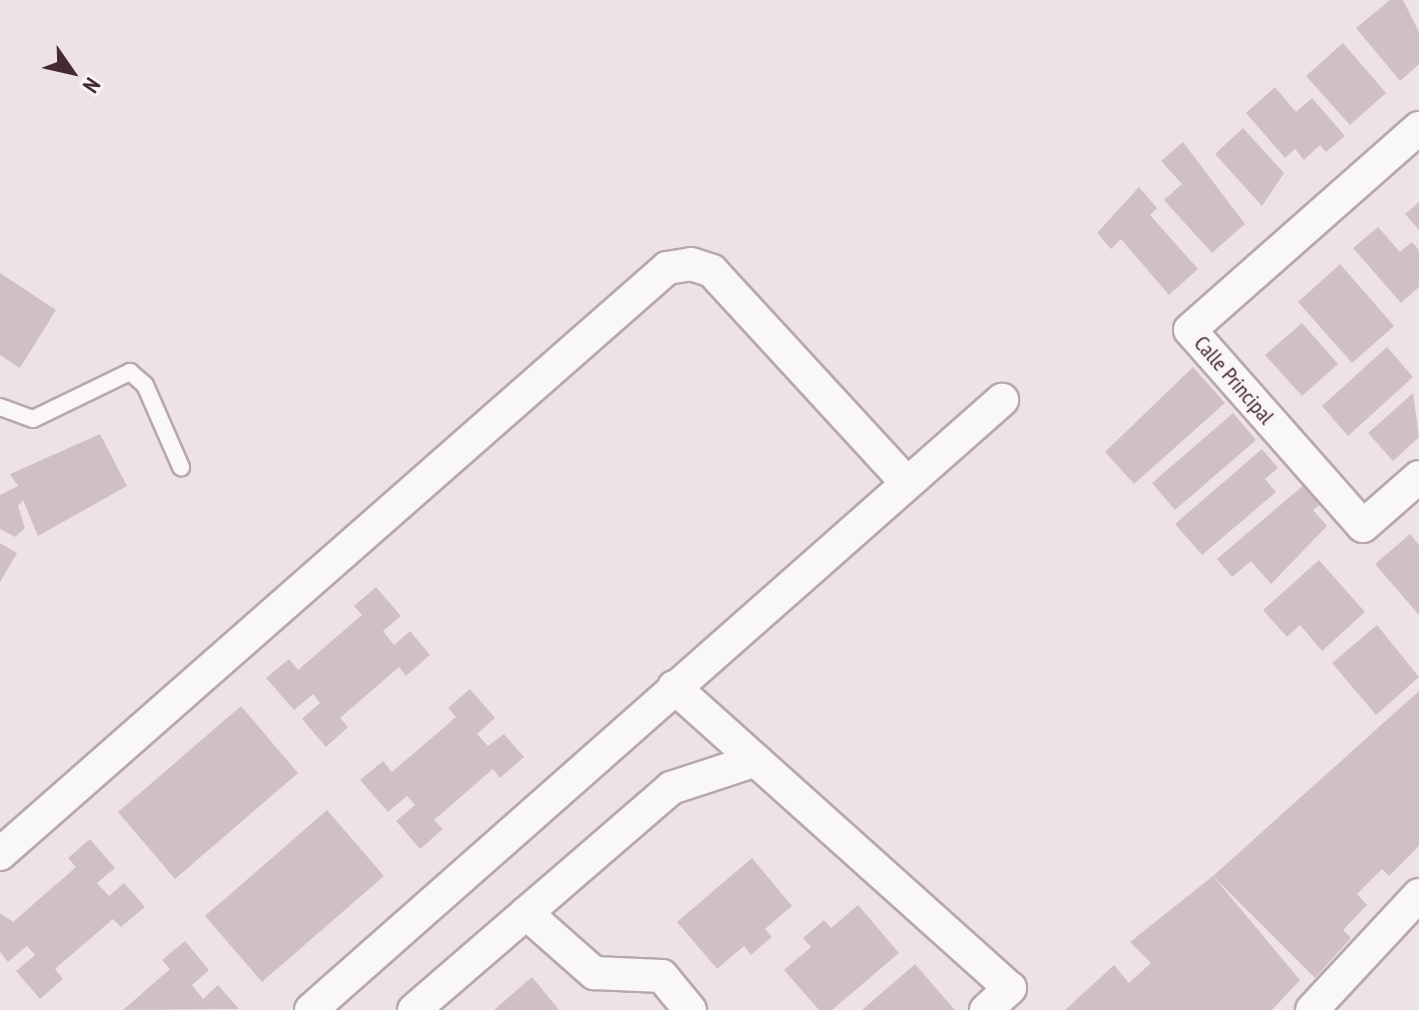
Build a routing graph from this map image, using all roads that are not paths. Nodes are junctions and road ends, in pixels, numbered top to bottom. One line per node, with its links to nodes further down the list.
1 (1417, 133): 5 (street, Calle Principal)
2 (1002, 400): 6 (street)
3 (0, 407): 4 (lane)
4 (181, 467)
5 (1419, 477)
6 (905, 481): 7 (street); 9 (street)
7 (674, 687): 8 (street); 12 (street)
8 (756, 760): 11 (street); 15 (street)
9 (0, 854)
10 (1419, 895): 16 (street)
11 (526, 913): 13 (street); 14 (street)
12 (311, 1010)
13 (414, 1010)
14 (690, 1010)
15 (986, 1010)
16 (1312, 1010)

